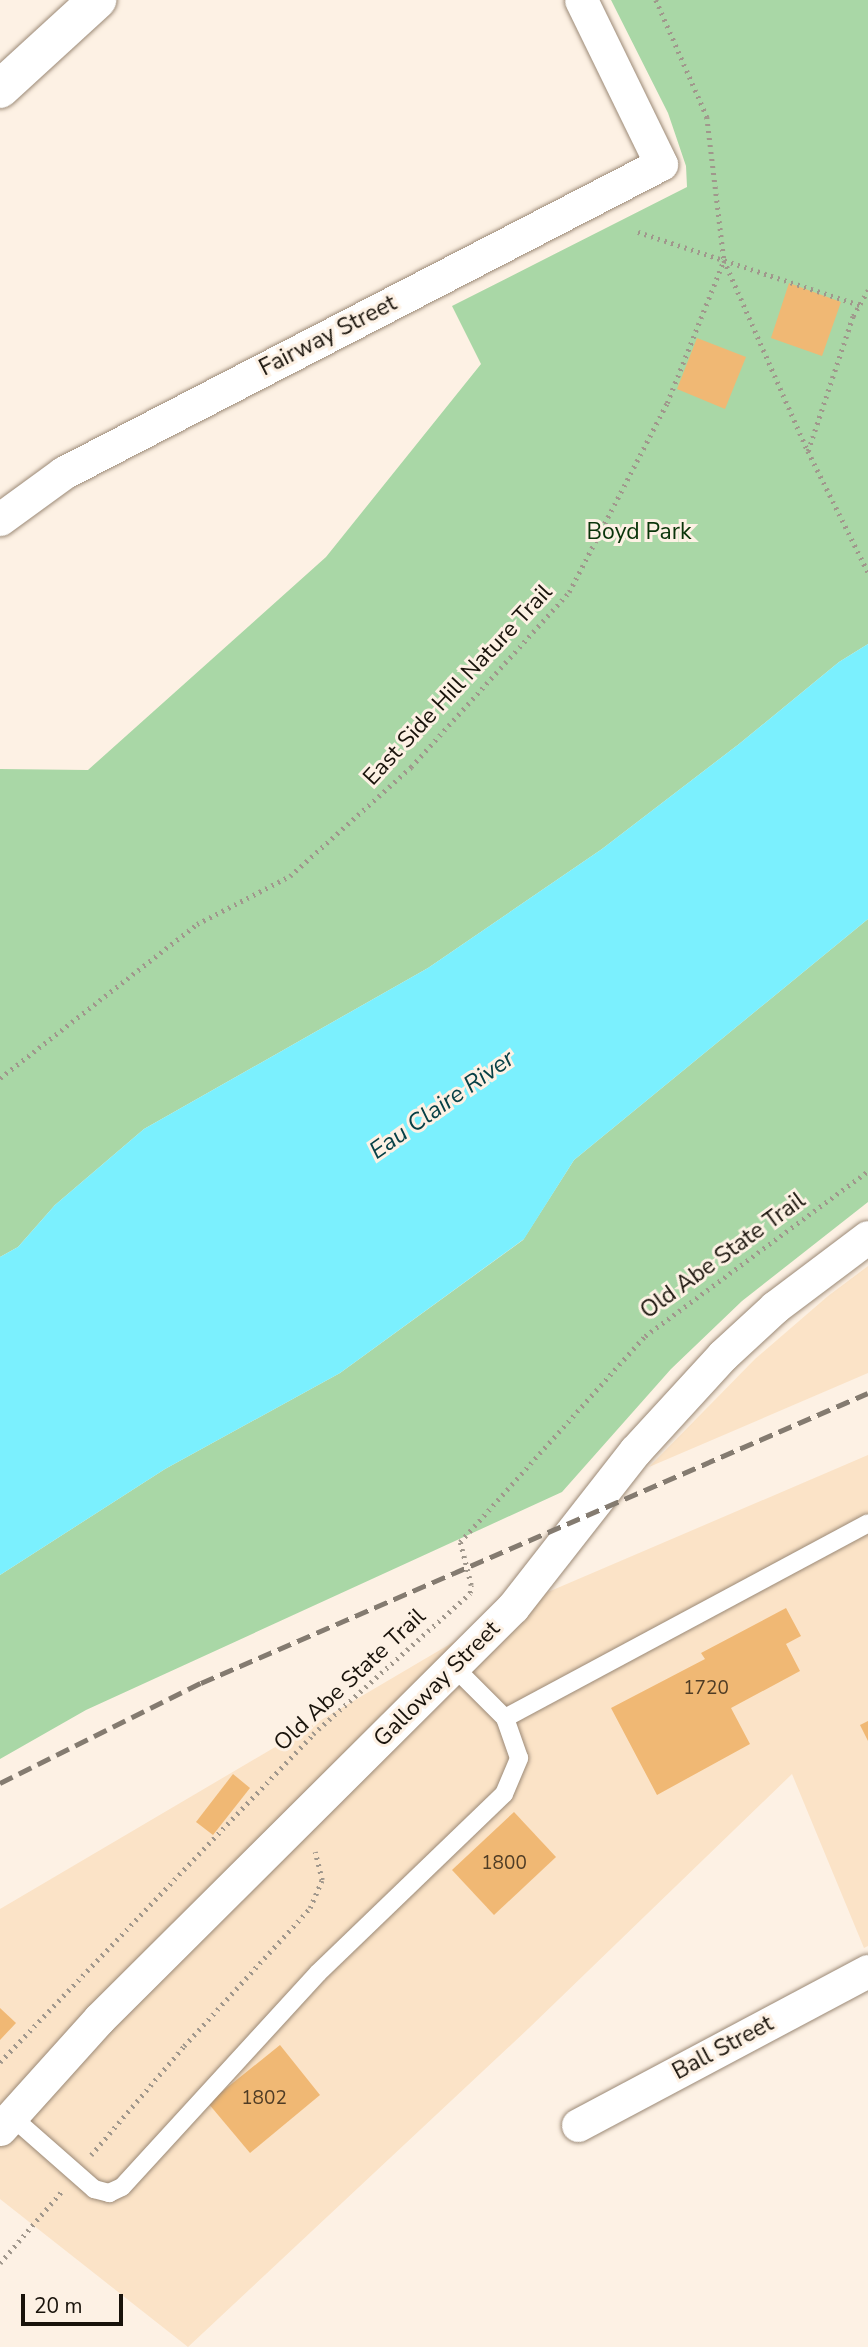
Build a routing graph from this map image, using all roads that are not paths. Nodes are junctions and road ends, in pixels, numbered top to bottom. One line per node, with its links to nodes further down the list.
1 (97, 0): 3 (street)
2 (581, 0): 4 (street, Fairway Street)
3 (0, 89)
4 (0, 519)
5 (868, 1237): 7 (street, Galloway Street)
6 (868, 1522): 8 (lane)
7 (454, 1667): 8 (lane); 10 (street, Galloway Street)
8 (505, 1718): 10 (lane)
9 (868, 1971): 11 (street, Ball Street)
10 (6, 2123)
11 (578, 2124)

